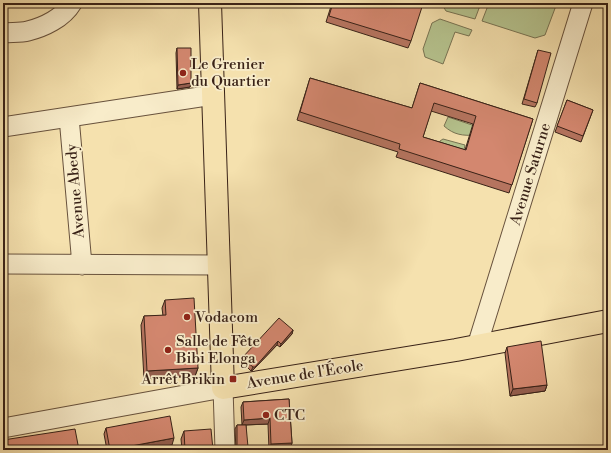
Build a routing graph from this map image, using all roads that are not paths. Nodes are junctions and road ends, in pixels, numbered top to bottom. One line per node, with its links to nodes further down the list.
1 (72, 3): 4 (street)
2 (210, 3): 5 (main road)
3 (583, 3): 12 (street, Avenue Saturne)
4 (3, 33)
5 (213, 95): 6 (street); 9 (main road)
6 (69, 117): 7 (street); 10 (street, Avenue Abedy)
7 (3, 127)
8 (3, 264): 10 (street)
9 (218, 264): 10 (street); 13 (main road)
10 (82, 265)
11 (608, 321): 12 (main road, Avenue de l'École)
12 (477, 346): 13 (main road, Avenue de l'École)
13 (223, 388): 14 (street, Avenue de l'École); 15 (street)
14 (3, 428)
15 (225, 450)

